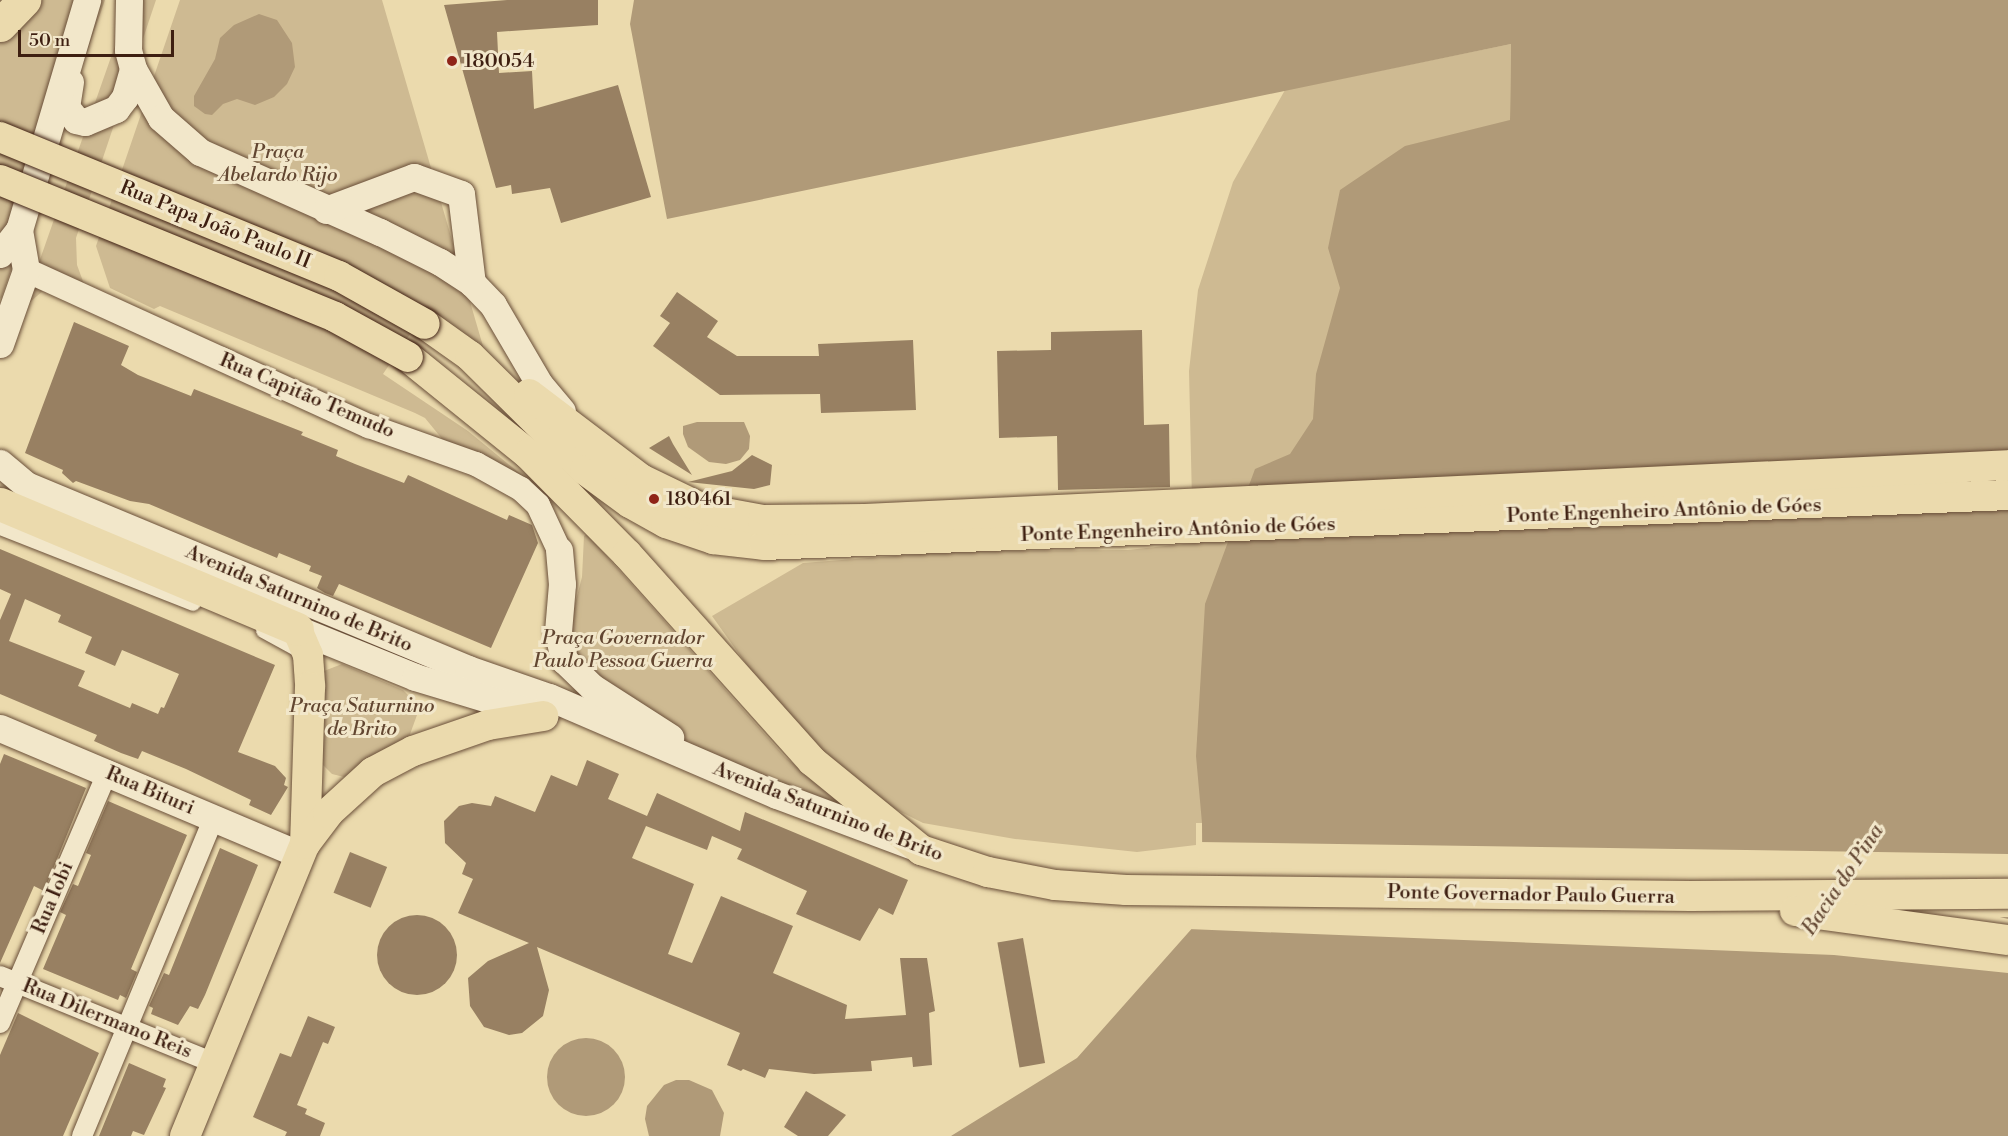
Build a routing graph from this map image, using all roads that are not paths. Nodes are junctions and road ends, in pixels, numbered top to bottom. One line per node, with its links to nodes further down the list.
1 (24, 0): 5 (highway)
2 (78, 0): 6 (main road)
3 (87, 0): 6 (main road)
4 (129, 0): 7 (main road)
5 (0, 25)
6 (75, 37): 7 (main road); 11 (main road)
7 (133, 69): 10 (main road)
8 (0, 137): 15 (main road, Rua Papa João Paulo II, bridge)
9 (0, 180): 34 (main road, bridge)
10 (326, 210): 14 (main road); 14 (main road)
11 (19, 230): 12 (main road); 13 (main road)
12 (0, 254)
13 (26, 270): 16 (main road); 25 (street, Rua Capitão Temudo)
14 (472, 283): 18 (main road)
15 (425, 324): 17 (main road, Ponte Engenheiro Antônio de Góes)
16 (0, 344)
17 (470, 356): 18 (main road, Ponte Engenheiro Antônio de Góes); 23 (main road, Ponte Engenheiro Antônio de Góes)
18 (570, 422): 23 (main road, Ponte Engenheiro Antônio de Góes)
19 (0, 463): 28 (main road, Avenida Saturnino de Brito)
20 (2008, 465): 23 (main road, Ponte Engenheiro Antônio de Góes)
21 (2008, 495): 23 (main road, Ponte Engenheiro Antônio de Góes)
22 (0, 504): 26 (highway)
23 (1137, 518)
24 (0, 527): 26 (street, Avenida Saturnino de Brito)
25 (559, 550): 31 (main road)
26 (303, 642): 27 (main road, Avenida Saturnino de Brito); 33 (main road)
27 (543, 716): 28 (main road, Avenida Saturnino de Brito); 33 (main road)
28 (605, 724): 31 (main road, Avenida Saturnino de Brito)
29 (0, 728): 30 (main road, Rua Bituri)
30 (107, 773): 32 (main road, Rua Bituri); 39 (street, Rua Iobi)
31 (726, 773): 34 (main road, Avenida Saturnino de Brito)
32 (214, 819): 33 (main road, Rua Bituri); 41 (street)
33 (303, 850): 42 (main road)
34 (921, 850): 35 (main road, Avenida Saturnino de Brito)
35 (1055, 885): 37 (main road, Ponte Governador Paulo Guerra)
36 (2008, 894): 37 (main road, Ponte Governador Paulo Guerra)
37 (1691, 897): 38 (main road)
38 (2008, 940)
39 (9, 979): 40 (street, Rua Iobi); 41 (street, Rua Dilermano Reis)
40 (0, 1023)
41 (127, 1028): 42 (street, Rua Dilermano Reis); 43 (street)
42 (214, 1063): 44 (main road)
43 (82, 1136)
44 (185, 1136)

